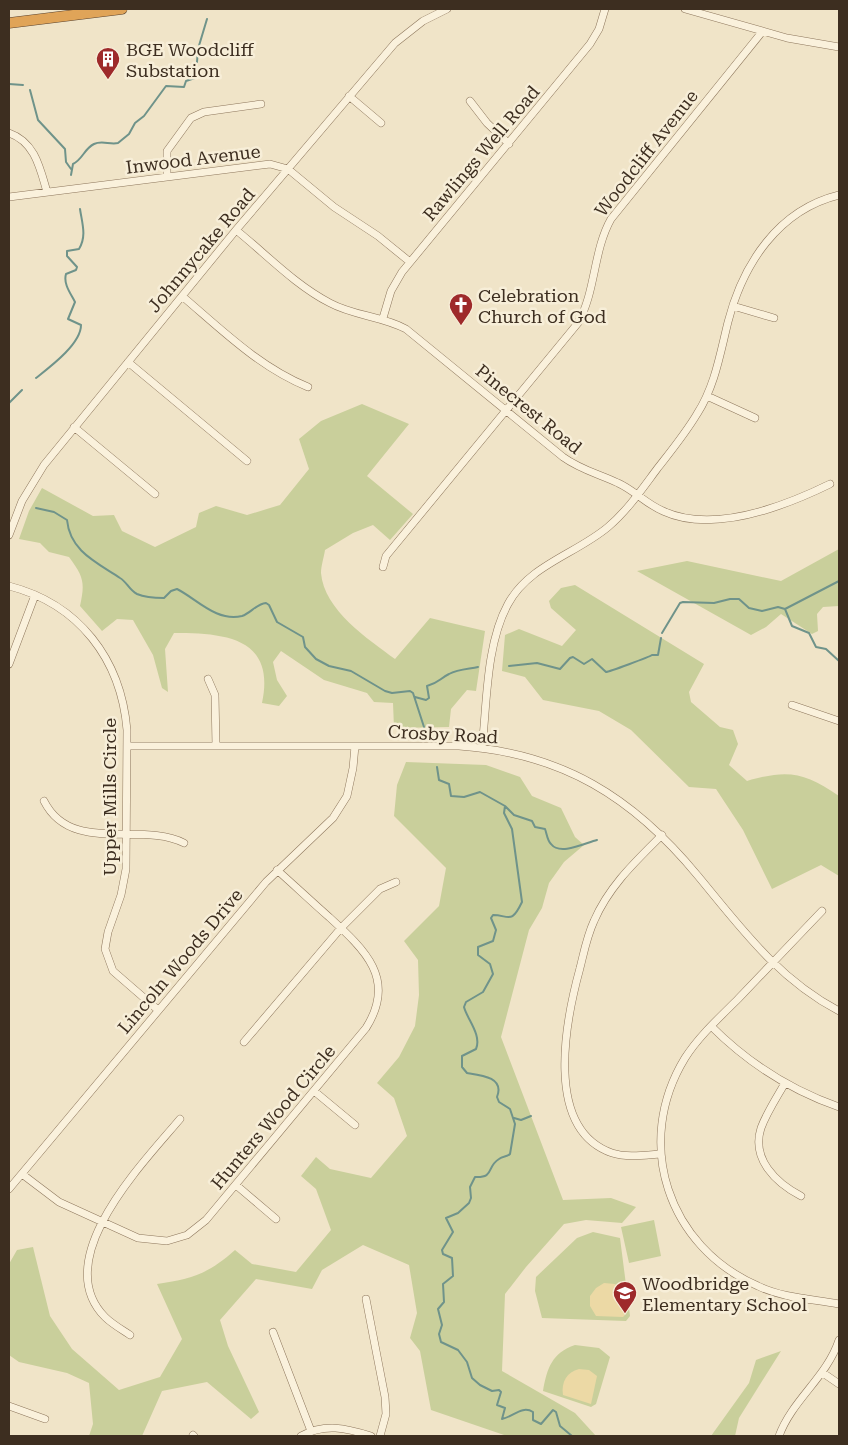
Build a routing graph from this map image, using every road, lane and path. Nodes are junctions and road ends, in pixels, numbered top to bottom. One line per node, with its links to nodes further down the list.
1 (122, 9): 5 (highway)
2 (447, 9): 8 (street, Johnnycake Road)
3 (605, 9): 13 (street, Rawlings Well Road)
4 (685, 9): 6 (street)
5 (9, 23)
6 (762, 32): 7 (street); 28 (street, Woodcliff Avenue)
7 (839, 47)
8 (349, 96): 11 (street); 14 (street, Johnnycake Road)
9 (470, 101): 13 (street)
10 (261, 104): 15 (street)
11 (381, 123)
12 (9, 133): 16 (street)
13 (509, 144): 20 (street, Rawlings Well Road)
14 (288, 169): 15 (street, Inwood Avenue); 19 (street, Johnnycake Road); 20 (street, Inwood Avenue)
15 (167, 177): 16 (street, Inwood Avenue)
16 (47, 192): 18 (street, Inwood Avenue)
17 (839, 195): 22 (street)
18 (9, 197)
19 (236, 230): 21 (street, Johnnycake Road); 23 (street, Pinecrest Road)
20 (410, 262): 23 (street, Rawlings Well Road)
21 (182, 296): 25 (street, Johnnycake Road); 26 (street)
22 (733, 306): 24 (street); 27 (street)
23 (383, 318): 28 (street, Pinecrest Road)
24 (774, 318)
25 (128, 362): 30 (street, Johnnycake Road); 31 (street)
26 (308, 387)
27 (707, 396): 29 (street); 34 (street)
28 (506, 410): 34 (street, Pinecrest Road); 36 (street, Woodcliff Avenue)
29 (755, 418)
30 (74, 427): 33 (street); 35 (street, Johnnycake Road)
31 (247, 461)
32 (830, 484): 34 (street, Pinecrest Road)
33 (155, 494)
34 (637, 495): 46 (street)
35 (9, 535)
36 (383, 567)
37 (9, 586): 38 (street, Upper Mills Circle)
38 (35, 595): 39 (street); 43 (street, Upper Mills Circle)
39 (9, 664)
40 (208, 679): 44 (street)
41 (792, 705): 42 (street)
42 (839, 721)
43 (127, 746): 44 (street, Crosby Road); 48 (street, Upper Mills Circle)
44 (216, 746): 45 (street, Crosby Road)
45 (355, 746): 46 (street, Crosby Road); 51 (street, Lincoln Woods Drive)
46 (482, 748): 49 (street, Crosby Road)
47 (44, 801): 48 (street)
48 (127, 835): 50 (street); 56 (street, Upper Mills Circle)
49 (662, 835): 55 (street, Crosby Road); 65 (street)
50 (184, 843)
51 (277, 870): 54 (street, Hunters Wood Circle); 56 (street, Lincoln Woods Drive)
52 (396, 882): 54 (street)
53 (822, 911): 55 (street)
54 (341, 928): 59 (street); 61 (street, Hunters Wood Circle)
55 (772, 964): 57 (street, Crosby Road); 58 (street)
56 (158, 1010): 66 (street, Lincoln Woods Drive)
57 (839, 1011)
58 (711, 1026): 60 (street); 65 (street)
59 (244, 1042)
60 (785, 1083): 62 (street); 69 (street)
61 (314, 1092): 64 (street); 67 (street, Hunters Wood Circle)
62 (839, 1106)
63 (180, 1119): 71 (street)
64 (355, 1125)
65 (661, 1154): 73 (street)
66 (22, 1174): 68 (street, Lincoln Woods Drive); 71 (street, Hunters Wood Circle)
67 (236, 1185): 70 (street); 71 (street, Hunters Wood Circle)
68 (9, 1190)
69 (801, 1196)
70 (276, 1219)
71 (103, 1222): 75 (street)
72 (366, 1299): 84 (street)
73 (839, 1304)
74 (273, 1332): 81 (street)
75 (130, 1335)
76 (839, 1340): 77 (street)
77 (823, 1373): 78 (street); 85 (street)
78 (839, 1384)
79 (9, 1406): 80 (street)
80 (46, 1419)
81 (312, 1431): 82 (street); 83 (street)
82 (301, 1436)
83 (371, 1436)
84 (380, 1436)
85 (779, 1436)

